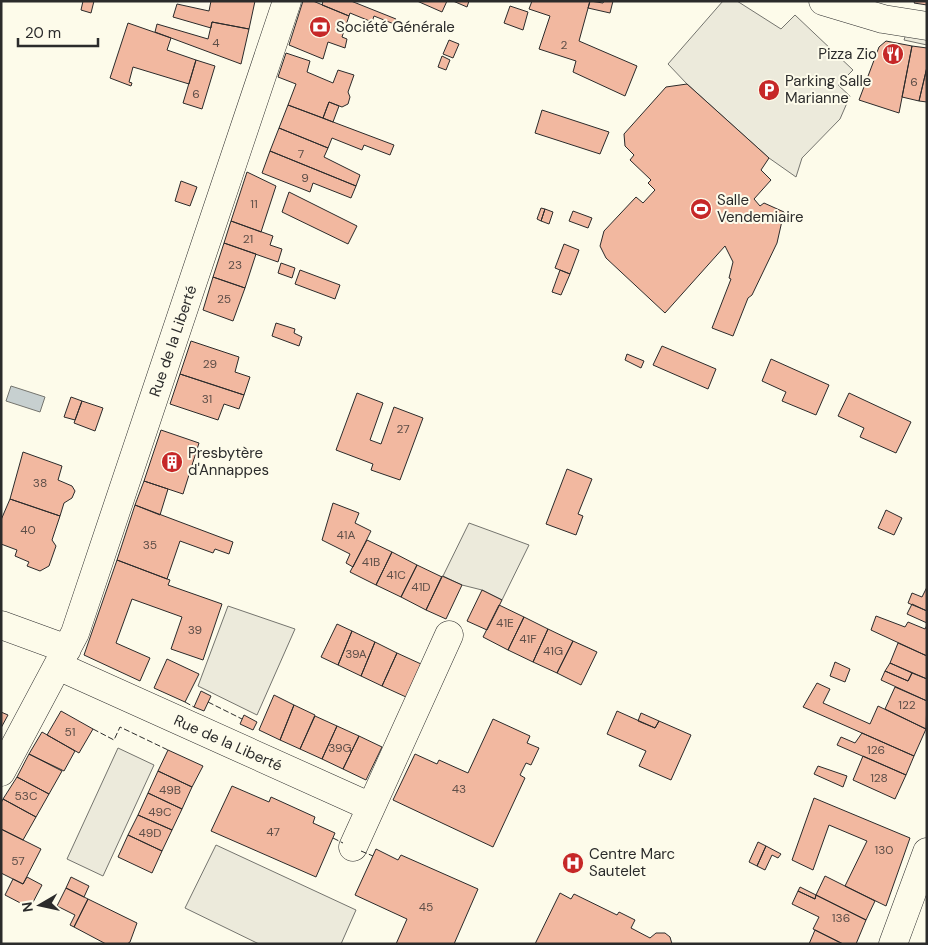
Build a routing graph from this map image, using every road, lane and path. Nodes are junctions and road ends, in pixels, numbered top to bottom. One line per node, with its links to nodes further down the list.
1 (823, 1): 3 (street)
2 (285, 8): 6 (street, Rue de la Liberté)
3 (927, 26)
4 (1, 625): 6 (street)
5 (449, 636): 8 (street)
6 (63, 658): 7 (street, Rue de la Liberté); 8 (street, Rue de la Liberté)
7 (1, 772)
8 (371, 807): 9 (street)
9 (353, 847)
10 (926, 853): 11 (street)
11 (893, 944)

